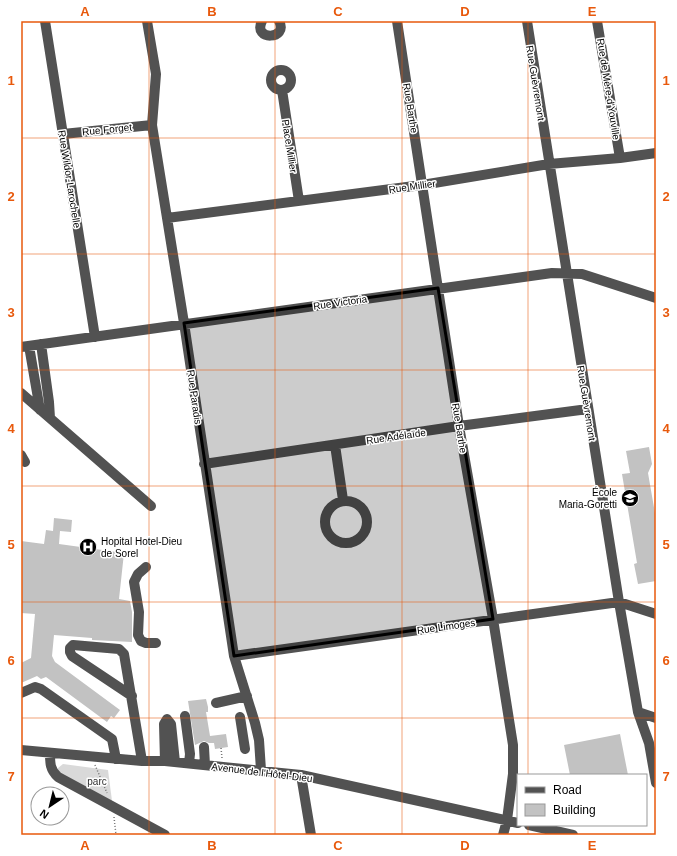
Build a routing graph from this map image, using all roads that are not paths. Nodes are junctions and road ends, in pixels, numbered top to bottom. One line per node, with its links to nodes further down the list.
1 (45, 21): 10 (street, Rue Wildor-Larochelle)
2 (147, 21): 9 (street, Rue Paradis)
3 (262, 21): 4 (street)
4 (279, 21)
5 (397, 21): 14 (street, Rue Barthe)
6 (526, 21): 13 (street, Rue Guèvremont)
7 (597, 21): 12 (street, Rue de Mère-d'Youville)
8 (282, 90): 15 (street, Place Millier)
9 (152, 125): 10 (street, Rue Forget); 16 (street, Rue Paradis)
10 (62, 134): 21 (street, Rue Wildor-Larochelle)
11 (656, 153): 12 (street, Rue Millier)
12 (620, 158): 13 (street, Rue Millier)
13 (549, 164): 14 (street, Rue Millier); 17 (street, Rue Guèvremont)
14 (422, 185): 15 (street, Rue Millier); 18 (street, Rue Barthe)
15 (299, 201): 16 (street, Rue Millier)
16 (167, 218): 20 (street, Rue Paradis)
17 (567, 273): 18 (street, Rue Victoria); 19 (street, Rue Victoria); 25 (street, Rue Guèvremont)
18 (438, 288): 20 (street, Rue Victoria); 27 (street, Rue Barthe)
19 (656, 298)
20 (184, 324): 21 (street, Rue Victoria); 29 (street, Rue Paradis)
21 (95, 337): 22 (street, Rue Victoria)
22 (31, 346): 24 (street); 26 (street)
23 (21, 393): 24 (street)
24 (40, 406): 26 (street)
25 (588, 409): 27 (street, Rue Adélaïde); 33 (street, Rue Guèvremont)
26 (50, 418): 31 (street)
27 (459, 426): 28 (street, Rue Adélaïde); 35 (street, Rue Barthe)
28 (335, 445): 29 (street, Rue Adélaïde); 30 (street)
29 (204, 464): 37 (street, Rue Paradis)
30 (343, 500): 30 (street)
31 (151, 506)
32 (146, 567): 36 (street)
33 (619, 602): 34 (street, Rue Limoges); 35 (street, Rue Limoges); 42 (street, Rue Guèvremont)
34 (656, 614)
35 (493, 620): 37 (street, Rue Limoges); 57 (street, Rue Barthe)
36 (156, 643)
37 (234, 656): 40 (street, Rue Paradis)
38 (21, 693): 50 (street)
39 (132, 696): 39 (street); 51 (street)
40 (247, 696): 41 (street); 45 (street, Rue Paradis)
41 (216, 703)
42 (638, 712): 44 (street); 56 (street, Rue Guèvremont)
43 (185, 716): 52 (street)
44 (656, 718)
45 (255, 723): 47 (street); 54 (street, Rue Paradis)
46 (204, 747): 53 (street)
47 (246, 749)
48 (21, 750): 49 (street, Avenue de l'Hôtel-Dieu)
49 (50, 753): 50 (street, Avenue de l'Hôtel-Dieu); 60 (street)
50 (116, 759): 51 (street, Avenue de l'Hôtel-Dieu)
51 (142, 761): 52 (street, Avenue de l'Hôtel-Dieu)
52 (189, 763): 53 (street, Avenue de l'Hôtel-Dieu)
53 (205, 765): 54 (street, Avenue de l'Hôtel-Dieu)
54 (261, 770): 55 (street, Avenue de l'Hôtel-Dieu)
55 (302, 775): 57 (street, Avenue de l'Hôtel-Dieu); 61 (street)
56 (656, 783)
57 (507, 820): 58 (street, Avenue de l'Hôtel-Dieu); 62 (street, Rue Barthe)
58 (517, 823)
59 (533, 826): 63 (street)
60 (165, 835)
61 (311, 835)
62 (503, 835)
63 (573, 835)

